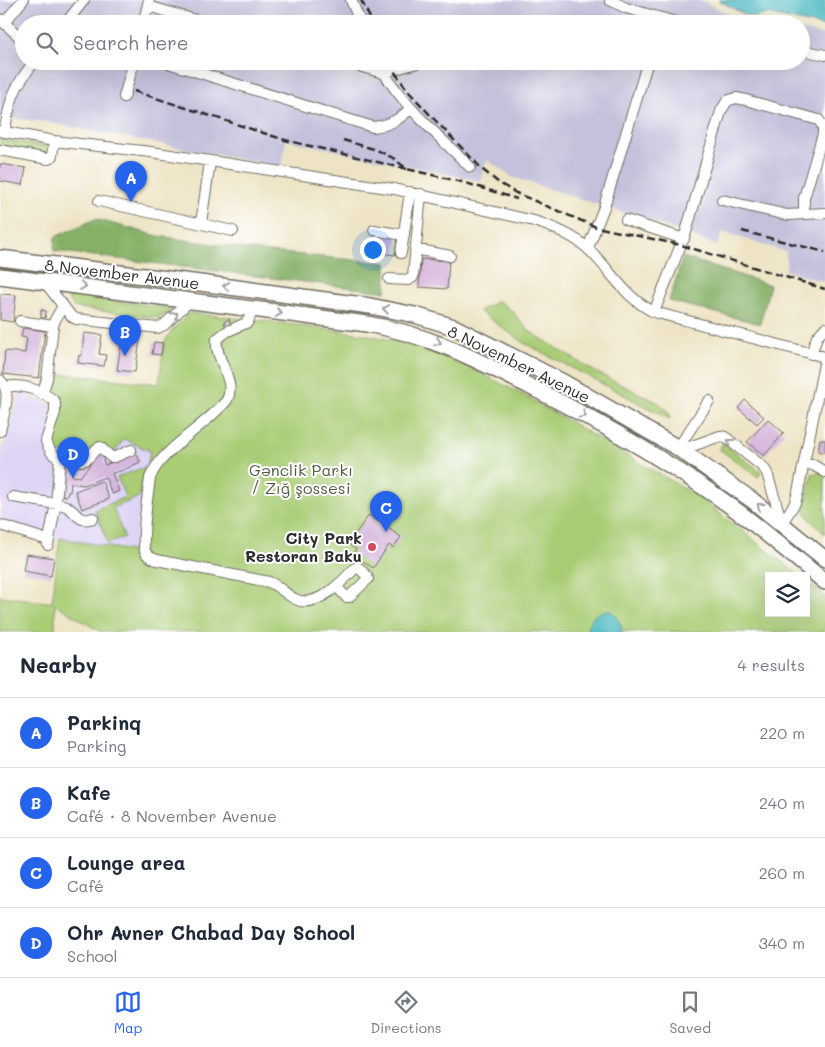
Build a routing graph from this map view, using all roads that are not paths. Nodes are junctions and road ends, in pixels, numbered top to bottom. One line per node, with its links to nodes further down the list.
1 (23, 0): 10 (street)
2 (84, 0): 6 (street)
3 (350, 0): 8 (street)
4 (610, 0): 9 (street)
5 (148, 3): 7 (street)
6 (72, 15)
7 (183, 15)
8 (357, 15)
9 (644, 15)
10 (2, 21): 11 (street)
11 (15, 33)
12 (810, 52): 13 (street)
13 (825, 55)
14 (28, 70): 24 (street)
15 (132, 70): 22 (street)
16 (191, 70): 23 (street)
17 (372, 70): 21 (street)
18 (382, 70): 21 (street)
19 (393, 70): 21 (street)
20 (645, 70): 40 (street)
21 (383, 73): 23 (street)
22 (124, 97)
23 (411, 108): 28 (street)
24 (2, 132): 25 (street)
25 (54, 141): 26 (street); 27 (street)
26 (0, 150)
27 (210, 162): 29 (street); 35 (street)
28 (470, 167)
29 (416, 193): 38 (street); 40 (street); 41 (street)
30 (722, 200): 33 (street)
31 (99, 202): 35 (street)
32 (825, 213): 33 (street)
33 (804, 214): 39 (street)
34 (626, 220): 39 (street)
35 (200, 223): 37 (street)
36 (374, 230): 38 (street)
37 (233, 231)
38 (404, 235): 42 (street)
39 (684, 239): 51 (street)
40 (588, 248): 51 (street)
41 (415, 249): 43 (street); 46 (street)
42 (401, 253)
43 (450, 256)
44 (0, 258): 61 (highway, 8 November Avenue, one-way to 44)
45 (0, 276): 47 (highway, 8 November Avenue)
46 (389, 279)
47 (44, 281): 48 (highway, 8 November Avenue, one-way to 48); 49 (street)
48 (191, 300): 49 (street, one-way to 48); 50 (highway, 8 November Avenue)
49 (64, 306): 53 (street)
50 (252, 309): 72 (highway, 8 November Avenue, one-way to 72); 73 (street)
51 (654, 312): 55 (street)
52 (20, 321): 53 (street)
53 (53, 326): 58 (street)
54 (825, 328): 55 (street)
55 (811, 354): 56 (street)
56 (825, 358): 64 (street)
57 (3, 383): 58 (street); 60 (street)
58 (42, 394): 63 (street)
59 (709, 401): 61 (street)
60 (0, 431)
61 (680, 449): 69 (highway, 8 November Avenue, one-way to 61); 69 (street, one-way to 61)
62 (131, 450): 63 (street)
63 (60, 458): 67 (street)
64 (804, 463): 65 (street); 69 (street)
65 (825, 472)
66 (13, 497): 67 (street)
67 (56, 504): 68 (street); 70 (street)
68 (93, 518)
69 (782, 523): 71 (highway, 8 November Avenue)
70 (0, 525)
71 (825, 559)
72 (825, 582)
73 (337, 587)

